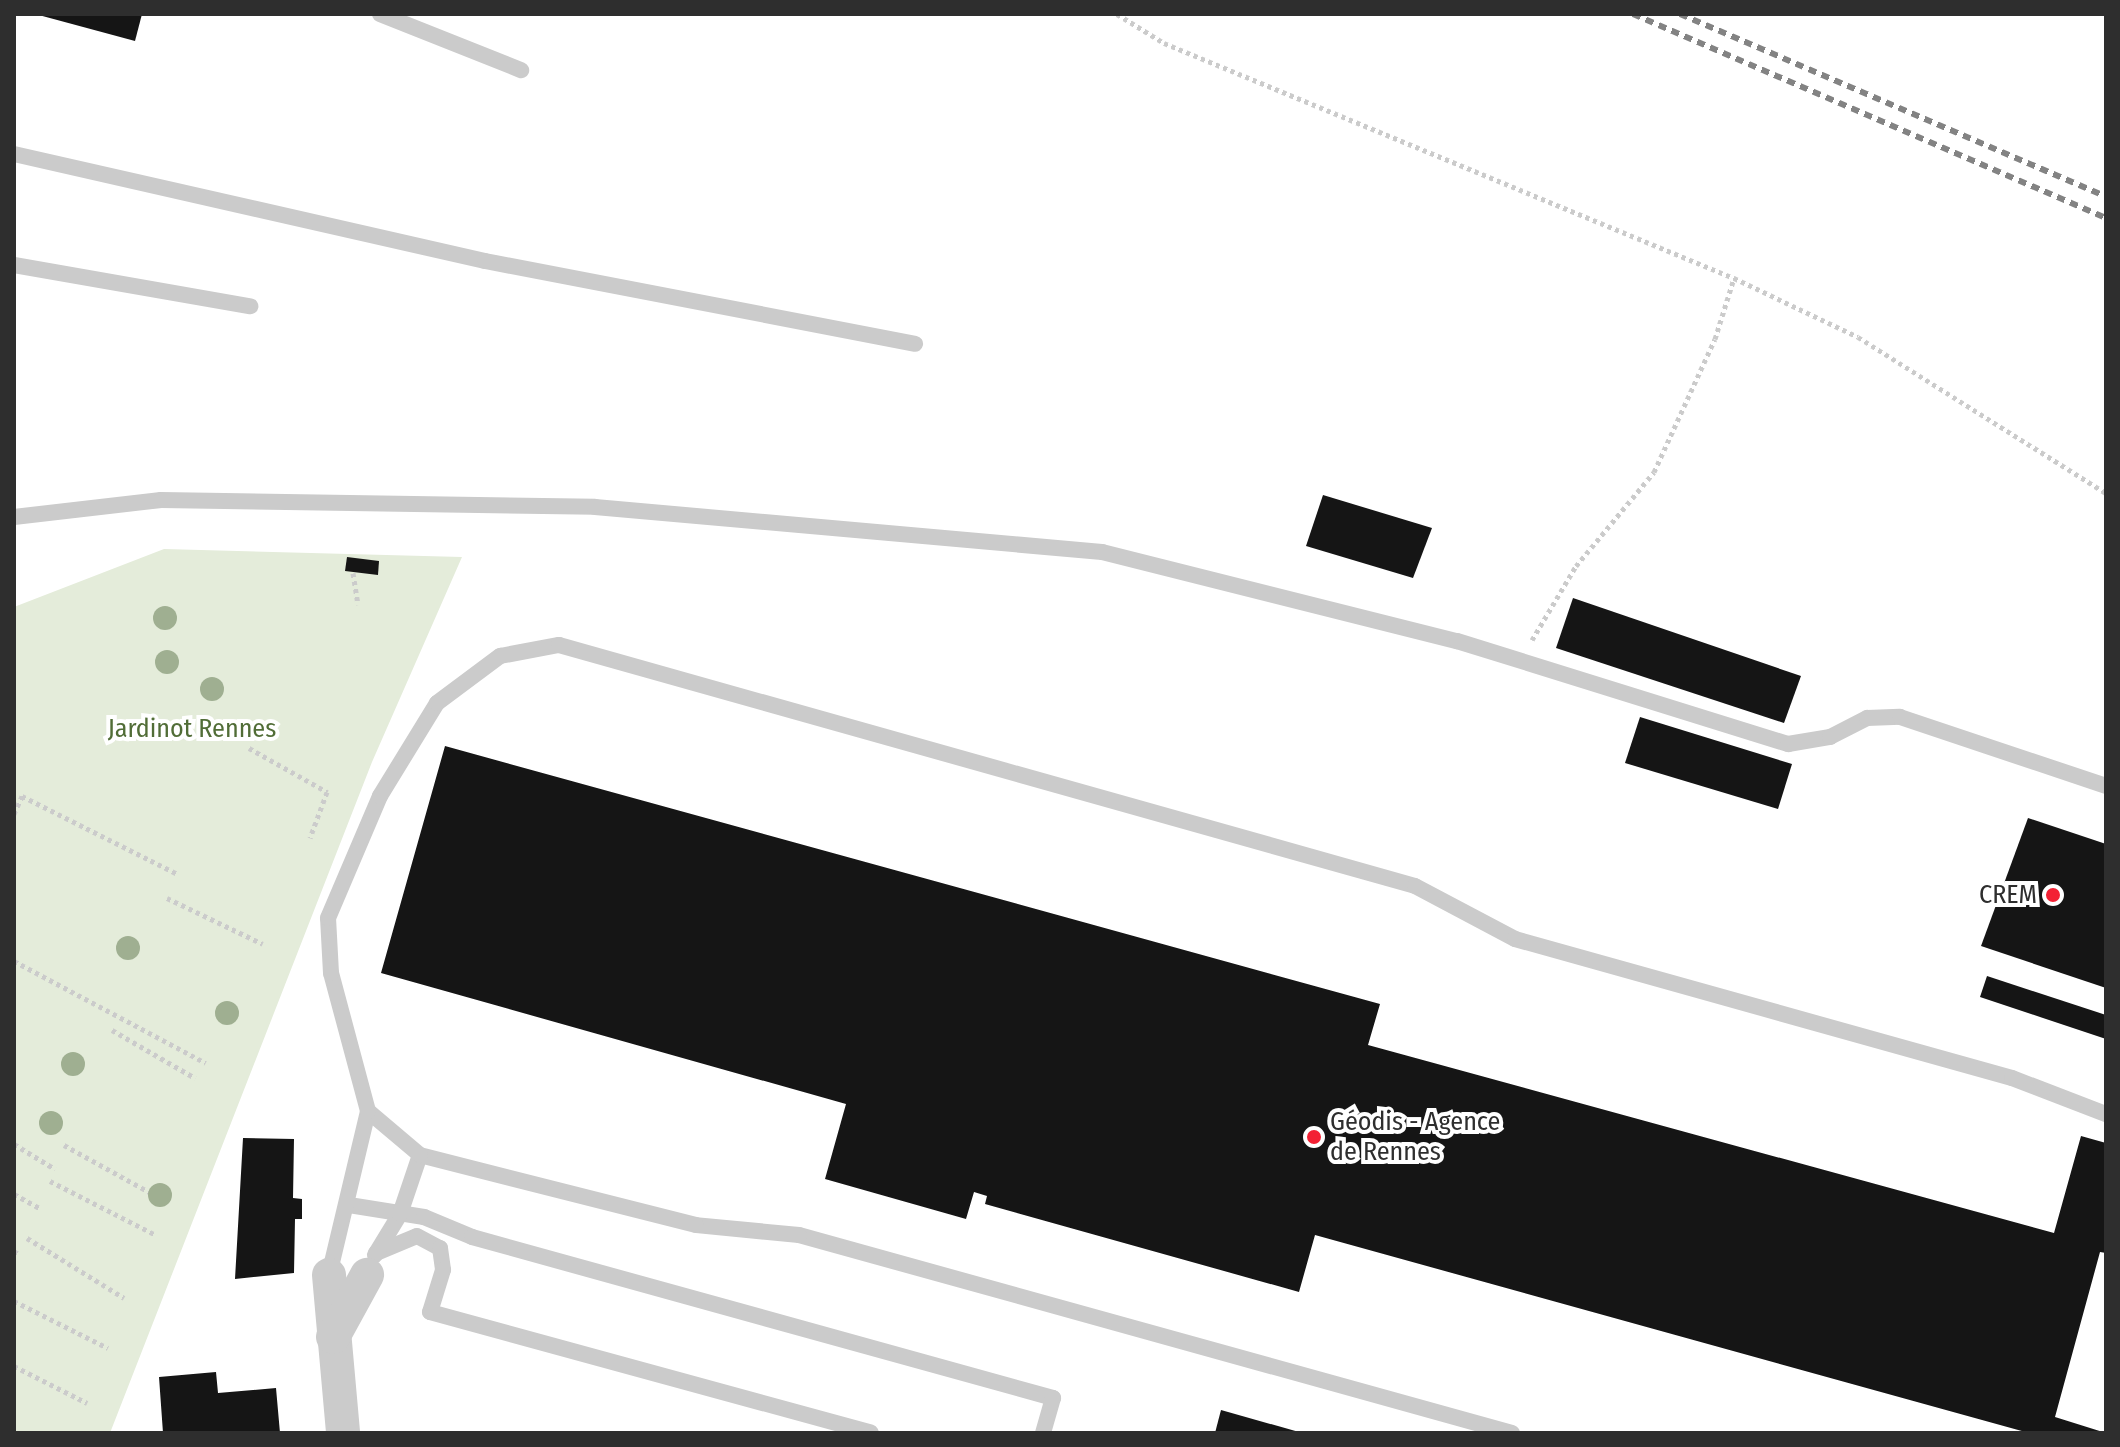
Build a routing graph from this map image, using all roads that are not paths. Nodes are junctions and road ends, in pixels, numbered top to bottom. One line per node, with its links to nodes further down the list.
1 (380, 14): 2 (lane)
2 (521, 70)
3 (14, 154): 6 (lane)
4 (14, 265): 5 (lane)
5 (250, 306)
6 (915, 344)
7 (14, 517): 8 (lane)
8 (2106, 786)
9 (368, 1111): 10 (lane); 11 (lane); 12 (lane)
10 (2106, 1114)
11 (420, 1155): 13 (lane); 20 (lane)
12 (349, 1205): 13 (lane); 15 (lane)
13 (400, 1214): 14 (lane); 19 (lane)
14 (372, 1264): 16 (street); 18 (lane)
15 (329, 1275): 16 (street)
16 (333, 1337): 17 (street)
17 (343, 1433)
18 (871, 1433)
19 (1043, 1433)
20 (1512, 1433)

